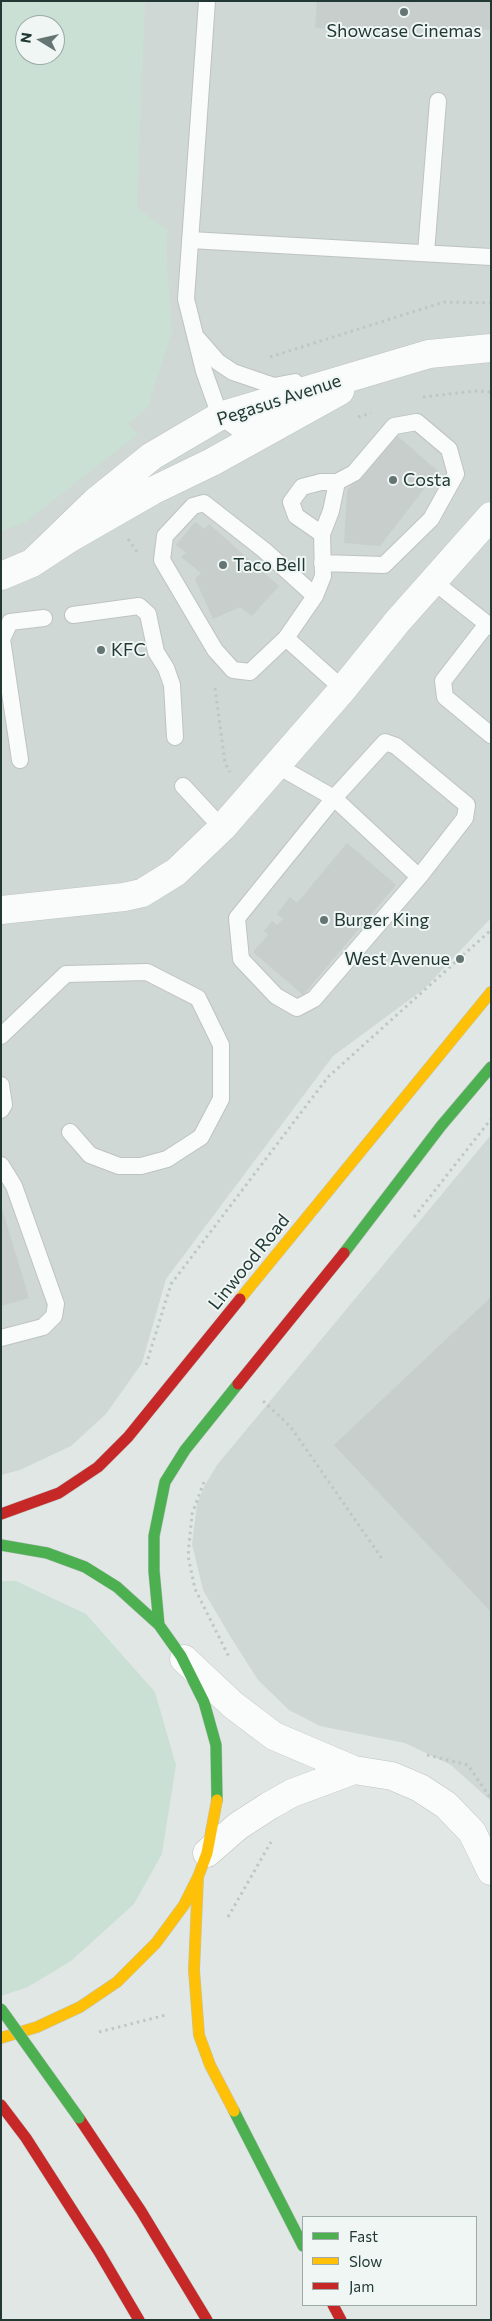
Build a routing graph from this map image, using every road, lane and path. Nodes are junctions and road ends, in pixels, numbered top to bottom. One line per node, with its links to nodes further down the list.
1 (207, 1): 3 (lane)
2 (438, 102): 4 (lane)
3 (190, 240): 4 (lane); 6 (lane)
4 (426, 252): 5 (lane)
5 (491, 257)
6 (195, 335): 8 (lane); 13 (lane)
7 (491, 348): 8 (street, Pegasus Avenue)
8 (394, 364): 11 (street, Pegasus Avenue); 13 (street, Pegasus Avenue)
9 (491, 392): 10 (path)
10 (417, 398)
11 (327, 399): 13 (lane); 18 (street, Pegasus Avenue)
12 (372, 412): 14 (path)
13 (220, 416): 18 (street, Pegasus Avenue)
14 (354, 418)
15 (337, 482): 17 (lane); 17 (lane); 19 (lane)
16 (491, 516): 21 (street)
17 (322, 534): 19 (lane)
18 (32, 563): 20 (street, Pegasus Avenue)
19 (322, 563): 22 (lane)
20 (1, 576)
21 (433, 581): 25 (lane); 27 (street)
22 (315, 596): 26 (lane); 26 (lane)
23 (73, 615): 29 (lane)
24 (44, 618): 30 (lane)
25 (489, 625): 28 (lane)
26 (286, 638): 27 (lane)
27 (343, 689): 31 (street)
28 (491, 735)
29 (175, 737)
30 (20, 760)
31 (276, 765): 33 (lane); 34 (street)
32 (183, 786): 34 (lane)
33 (334, 798): 35 (lane); 35 (lane); 35 (lane)
34 (222, 828): 36 (street)
35 (420, 877)
36 (1, 910)
37 (491, 930): 48 (path)
38 (491, 992): 53 (main road, Linwood Road)
39 (1, 1036): 44 (lane)
40 (491, 1067): 56 (main road)
41 (1, 1085): 42 (lane)
42 (1, 1110)
43 (491, 1119): 46 (path)
44 (70, 1132)
45 (1, 1165): 47 (lane)
46 (410, 1222)
47 (1, 1338)
48 (145, 1367)
49 (270, 1394): 50 (path)
50 (263, 1401): 51 (path); 55 (path)
51 (257, 1408)
52 (206, 1475): 58 (path)
53 (1, 1514)
54 (1, 1545): 56 (main road)
55 (383, 1560)
56 (159, 1626): 57 (main road)
57 (181, 1656): 60 (street); 63 (main road)
58 (233, 1665)
59 (424, 1754): 61 (path)
60 (354, 1770): 63 (street); 64 (street)
61 (491, 1799)
62 (275, 1836): 65 (path)
63 (203, 1865): 67 (main road); 69 (main road)
64 (491, 1871)
65 (224, 1924)
66 (1, 2009): 74 (main road, bridge)
67 (196, 2011): 68 (path); 71 (main road)
68 (90, 2035)
69 (1, 2038)
70 (1, 2105): 73 (main road)
71 (302, 2244)
72 (334, 2306): 75 (main road)
73 (139, 2320)
74 (208, 2320)
75 (341, 2320)

